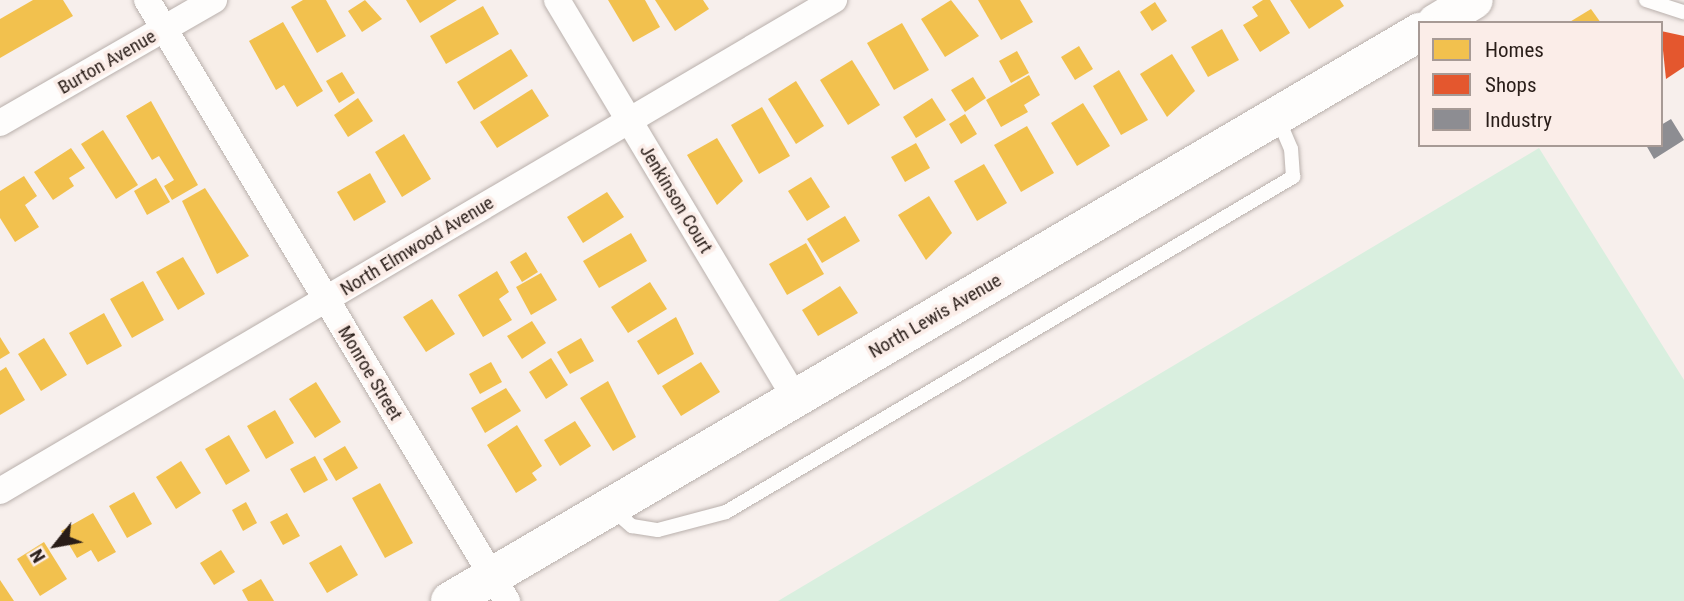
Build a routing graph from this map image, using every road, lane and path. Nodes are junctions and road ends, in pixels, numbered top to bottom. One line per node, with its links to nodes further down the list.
1 (147, 0): 9 (street, Monroe Street)
2 (214, 0): 9 (street, Burton Avenue)
3 (557, 0): 12 (street, Jenkinson Court)
4 (834, 0): 12 (street, North Elmwood Avenue)
5 (1474, 0): 8 (main road)
6 (1646, 0): 7 (lane)
7 (1684, 12)
8 (1439, 21)
9 (164, 29): 13 (street, Burton Avenue); 14 (street, Monroe Street)
10 (1418, 33): 11 (main road, North Lewis Avenue)
11 (1277, 116): 15 (main road, North Lewis Avenue); 17 (lane)
12 (629, 121): 14 (street, North Elmwood Avenue); 15 (street, Jenkinson Court)
13 (0, 123)
14 (327, 300): 16 (street, North Elmwood Avenue); 18 (street, Monroe Street)
15 (795, 398): 17 (main road, North Lewis Avenue)
16 (0, 491)
17 (610, 507): 18 (main road, North Lewis Avenue)
18 (500, 589): 19 (main road, North Lewis Avenue)
19 (450, 601)

